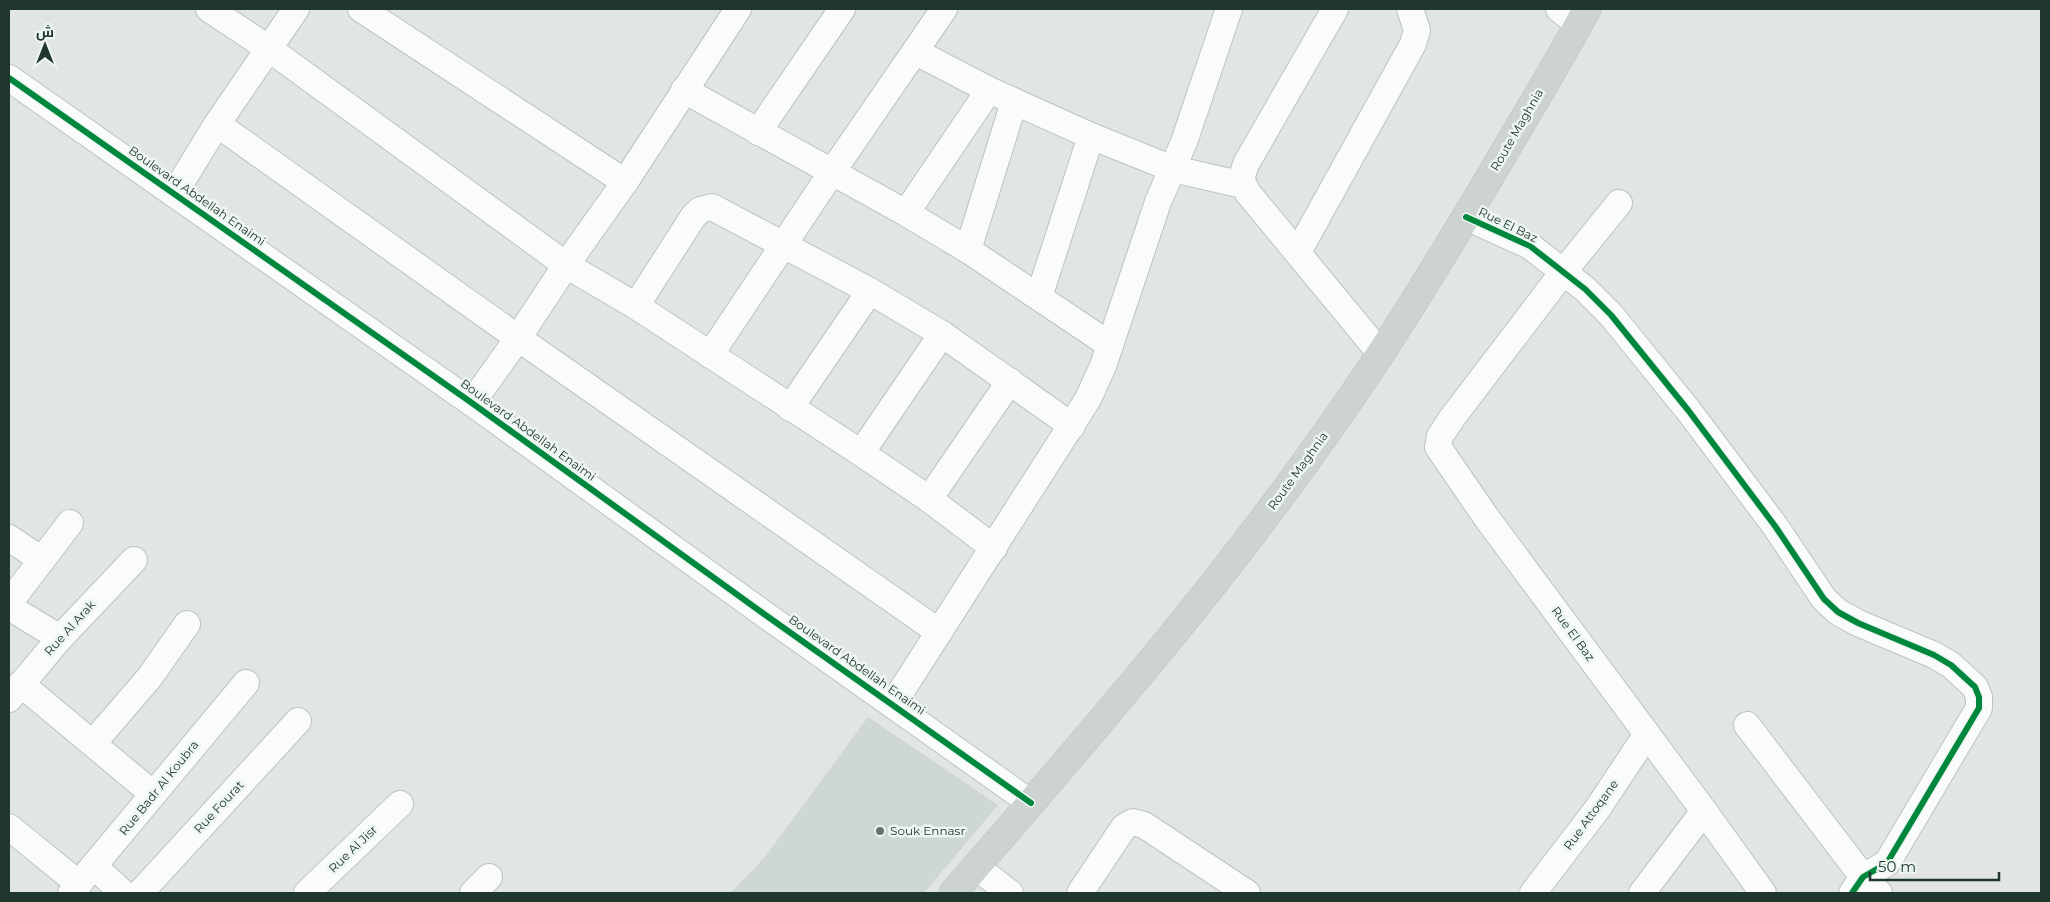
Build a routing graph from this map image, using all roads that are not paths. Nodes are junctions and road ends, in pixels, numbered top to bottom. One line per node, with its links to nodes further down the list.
1 (209, 9): 11 (street)
2 (296, 9): 11 (street)
3 (361, 9): 22 (street)
4 (738, 9): 14 (street)
5 (842, 9): 18 (street)
6 (943, 9): 12 (street)
7 (1229, 9): 20 (street)
8 (1335, 9): 23 (street)
9 (1410, 9): 30 (street)
10 (1575, 14): 27 (main road, Route Maghnia)
11 (268, 48): 17 (street); 31 (street)
12 (916, 52): 15 (street); 21 (street)
13 (9, 78): 24 (street, Boulevard Abdellah Enaimi)
14 (684, 90): 18 (street); 22 (street)
15 (988, 90): 16 (street); 26 (street)
16 (1014, 102): 19 (street); 29 (street)
17 (216, 124): 24 (street); 37 (street)
18 (758, 132): 21 (street)
19 (1091, 136): 20 (street); 34 (street)
20 (1173, 169): 23 (street); 38 (street)
21 (832, 172): 26 (street); 28 (street)
22 (625, 182): 31 (street)
23 (1243, 185): 30 (street)
24 (174, 194): 42 (street, Boulevard Abdellah Enaimi)
25 (1619, 203): 32 (street)
26 (906, 213): 29 (street)
27 (1466, 217): 32 (street, Rue El Baz); 39 (main road, Route Maghnia)
28 (784, 245): 33 (street); 35 (street); 40 (street)
29 (968, 250): 34 (street)
30 (1298, 252): 39 (street)
31 (566, 265): 35 (street); 37 (street)
32 (1564, 271): 61 (street, Rue El Baz); 68 (street)
33 (870, 291): 36 (street); 43 (street)
34 (1039, 297): 38 (street)
35 (636, 306): 40 (street)
36 (942, 334): 41 (street); 45 (street)
37 (518, 338): 42 (street); 54 (street)
38 (1110, 345): 44 (street)
39 (1381, 354): 64 (main road, Route Maghnia)
40 (710, 355): 43 (street)
41 (1010, 381): 44 (street); 46 (street)
42 (472, 403): 58 (street, Boulevard Abdellah Enaimi)
43 (790, 408): 45 (street)
44 (1072, 426): 49 (street)
45 (861, 453): 46 (street)
46 (929, 499): 49 (street)
47 (70, 523): 50 (street)
48 (9, 538): 50 (street)
49 (994, 548): 54 (street)
50 (42, 560): 52 (street)
51 (134, 560): 55 (street, Rue Al Arak)
52 (9, 605): 55 (street)
53 (187, 624): 62 (street)
54 (939, 632): 58 (street)
55 (60, 638): 57 (street, Rue Al Arak)
56 (246, 683): 63 (street, Rue Badr Al Koubra)
57 (15, 692): 62 (street)
58 (893, 704): 64 (street, Boulevard Abdellah Enaimi)
59 (298, 721): 74 (street, Rue Fourat)
60 (1746, 725): 71 (street)
61 (1647, 734): 66 (street, Rue El Baz); 80 (street, Rue Attoqane)
62 (93, 742): 63 (street)
63 (153, 794): 70 (street, Rue Badr Al Koubra)
64 (1032, 802): 69 (main road, Route Maghnia)
65 (400, 804): 75 (street, Rue Al Jisr)
66 (1704, 810): 72 (street, Rue El Baz); 81 (street)
67 (9, 827): 70 (street)
68 (1888, 863): 71 (street); 82 (street)
69 (976, 868): 76 (main road, Route Maghnia); 77 (street)
70 (82, 881): 73 (street)
71 (1865, 888)
72 (1755, 890)
73 (123, 893)
74 (140, 893)
75 (307, 893)
76 (954, 893)
77 (1010, 893)
78 (1080, 893): 79 (street)
79 (1247, 893)
80 (1533, 893)
81 (1642, 893)
82 (1886, 893)

